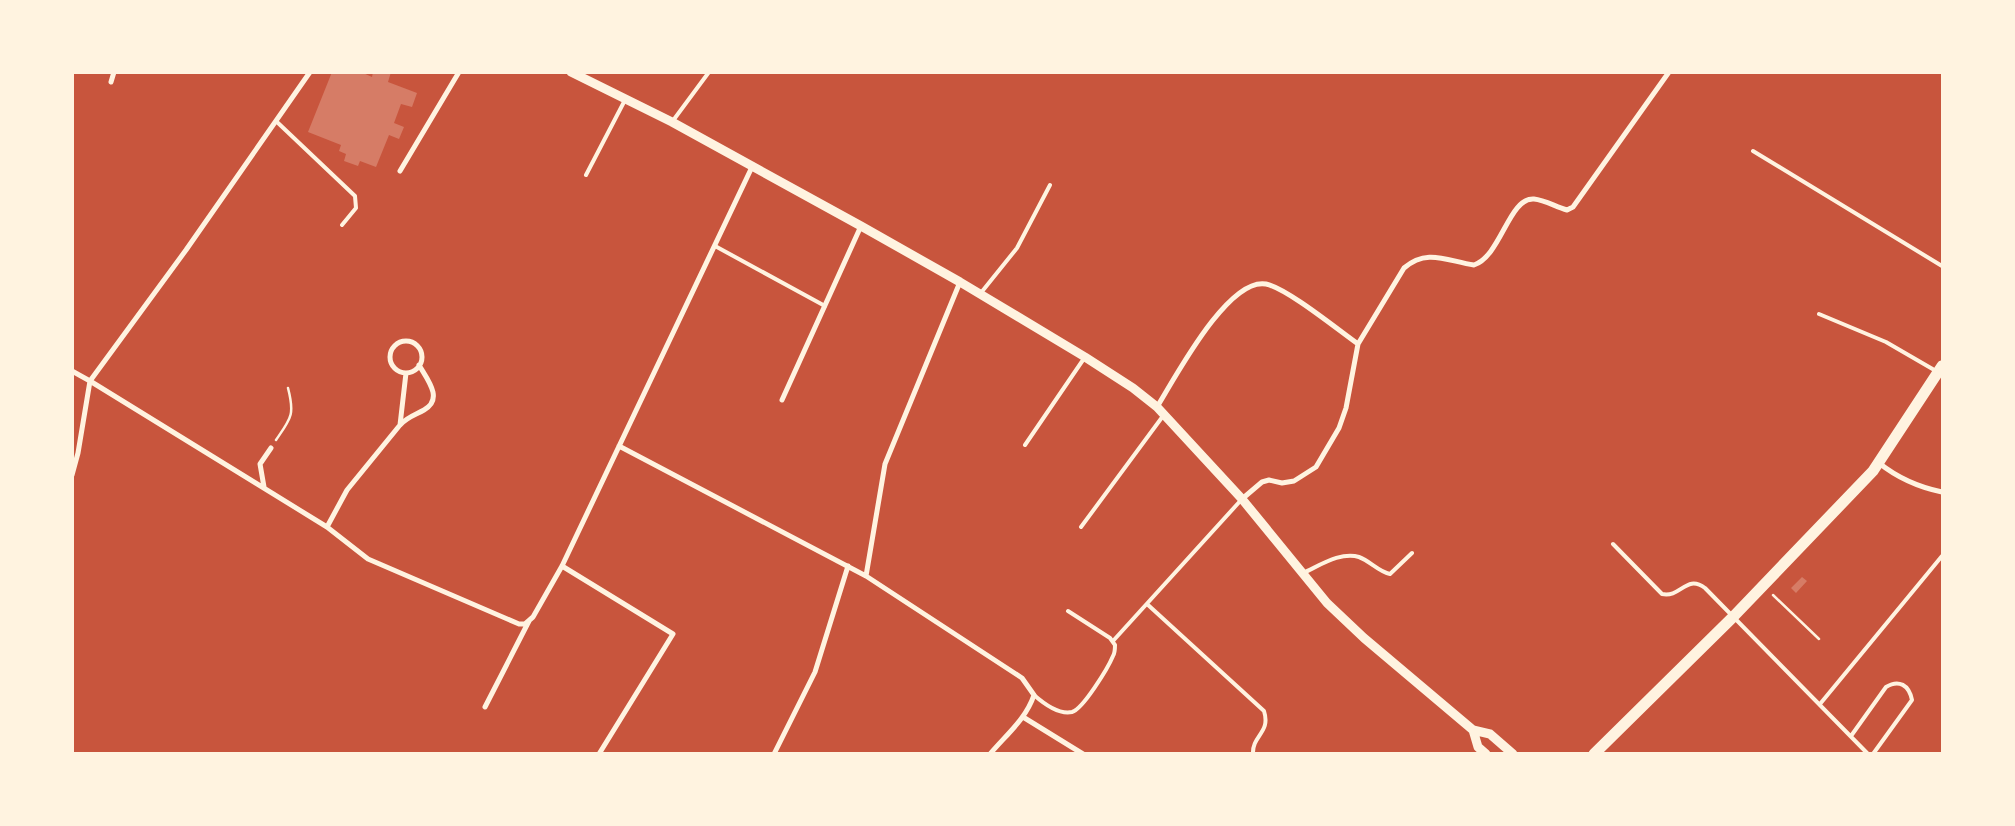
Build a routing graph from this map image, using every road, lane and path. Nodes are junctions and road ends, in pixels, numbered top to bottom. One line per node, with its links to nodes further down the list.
1 (114, 72): 7 (street)
2 (310, 72): 9 (street)
3 (459, 72): 13 (street)
4 (571, 72): 8 (street)
5 (709, 72): 10 (lane)
6 (1669, 72): 24 (street)
7 (111, 82)
8 (625, 99): 10 (street); 14 (lane)
9 (277, 122): 16 (lane); 30 (street)
10 (672, 122): 12 (street)
11 (1752, 152): 19 (lane)
12 (752, 168): 17 (street); 18 (street)
13 (400, 171)
14 (586, 175)
15 (1050, 185): 21 (lane)
16 (342, 225)
17 (861, 226): 20 (street); 22 (street)
18 (714, 246): 22 (lane); 37 (street)
19 (1942, 266)
20 (960, 282): 21 (street); 52 (street)
21 (980, 294): 25 (street)
22 (825, 306): 32 (street)
23 (1819, 314): 27 (lane)
24 (1358, 344): 33 (street); 43 (street)
25 (1086, 357): 33 (street); 36 (lane)
26 (419, 365): 29 (street); 29 (street); 35 (street)
27 (1940, 369): 39 (main road)
28 (72, 371): 30 (street)
29 (406, 373): 35 (street)
30 (90, 381): 40 (street); 41 (street)
31 (288, 388): 38 (path)
32 (782, 400)
33 (1157, 407): 34 (street)
34 (1164, 414): 43 (street); 45 (lane)
35 (400, 425): 44 (street)
36 (1025, 445)
37 (619, 446): 49 (street); 50 (street)
38 (271, 448): 41 (street)
39 (1879, 463): 42 (street); 53 (main road)
40 (72, 475)
41 (264, 488): 44 (street)
42 (1942, 492)
43 (1242, 500): 51 (street); 54 (lane)
44 (327, 527): 57 (street)
45 (1081, 527)
46 (1612, 544): 56 (lane)
47 (1412, 553): 51 (lane)
48 (1942, 556): 61 (lane)
49 (562, 566): 57 (street); 66 (street)
50 (848, 566): 52 (street); 67 (street)
51 (1303, 573): 64 (street)
52 (866, 576): 60 (street)
53 (1763, 585): 56 (main road); 58 (path)
54 (1148, 604): 59 (lane); 70 (lane)
55 (1068, 610): 59 (lane)
56 (1733, 617): 61 (lane); 73 (main road)
57 (530, 621): 62 (street)
58 (1819, 638)
59 (1113, 641): 60 (lane)
60 (1034, 695): 63 (street)
61 (1820, 704): 65 (lane)
62 (485, 707)
63 (1023, 717): 68 (street); 69 (street)
64 (1473, 730): 71 (street); 72 (street)
65 (1851, 736): 74 (lane); 75 (lane)
66 (599, 754)
67 (774, 754)
68 (990, 754)
69 (1083, 754)
70 (1253, 754)
71 (1486, 754)
72 (1513, 754)
73 (1594, 754)
74 (1868, 754)
75 (1873, 754)

